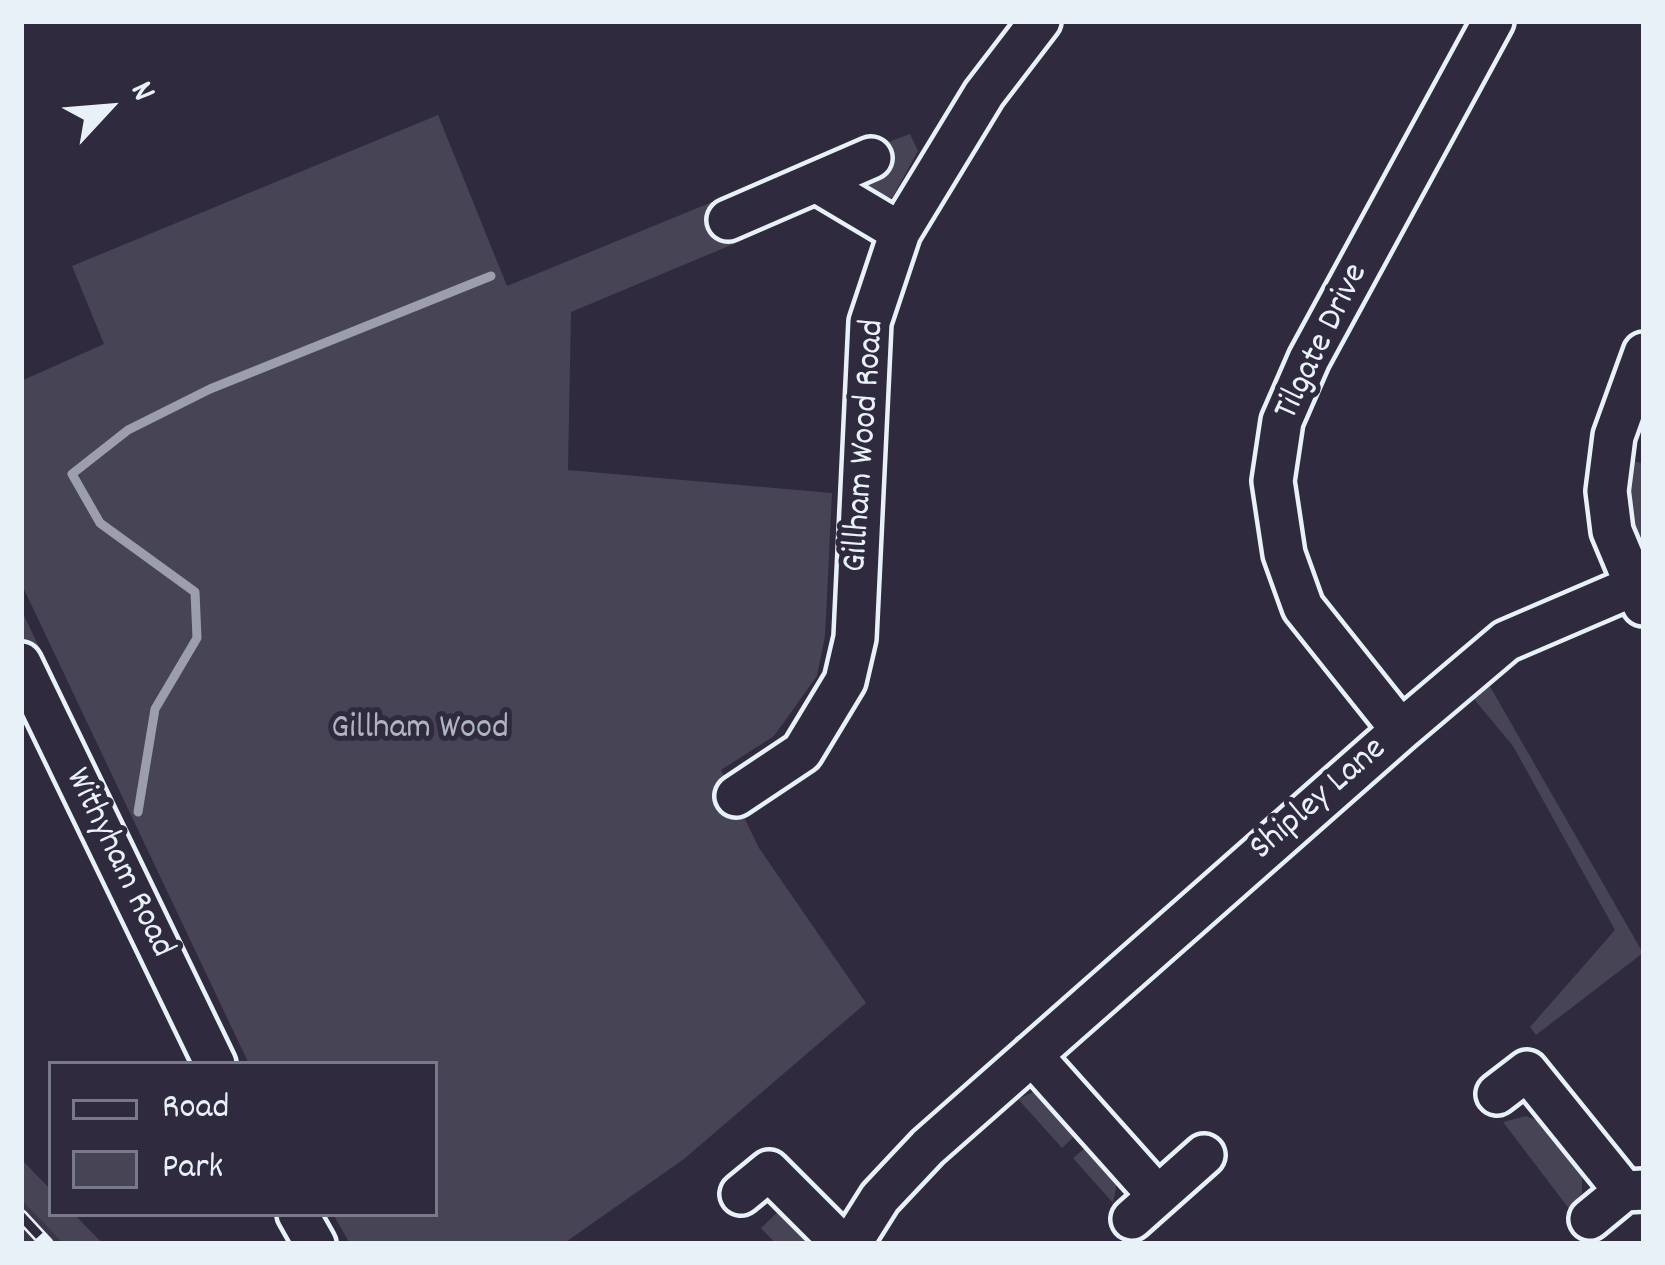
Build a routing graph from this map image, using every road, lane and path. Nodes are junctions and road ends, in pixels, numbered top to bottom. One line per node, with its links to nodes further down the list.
1 (1040, 21): 6 (street, Gillham Wood Road)
2 (1493, 21): 10 (street, Tilgate Drive)
3 (871, 158): 4 (street)
4 (816, 182): 5 (street); 6 (street)
5 (728, 220)
6 (900, 232): 11 (street, Gillham Wood Road)
7 (1644, 353): 8 (street)
8 (1639, 596): 10 (street, Shipley Lane)
9 (21, 663): 13 (street, Withyham Road)
10 (1401, 730): 12 (street, Shipley Lane)
11 (736, 796)
12 (1032, 1055): 15 (street); 22 (street, Shipley Lane)
13 (214, 1061)
14 (1497, 1094): 16 (street)
15 (1204, 1155)
16 (1634, 1190): 19 (street)
17 (741, 1194): 21 (street)
18 (300, 1217): 20 (street)
19 (1589, 1219)
20 (315, 1244)
21 (842, 1244)
22 (851, 1244)

